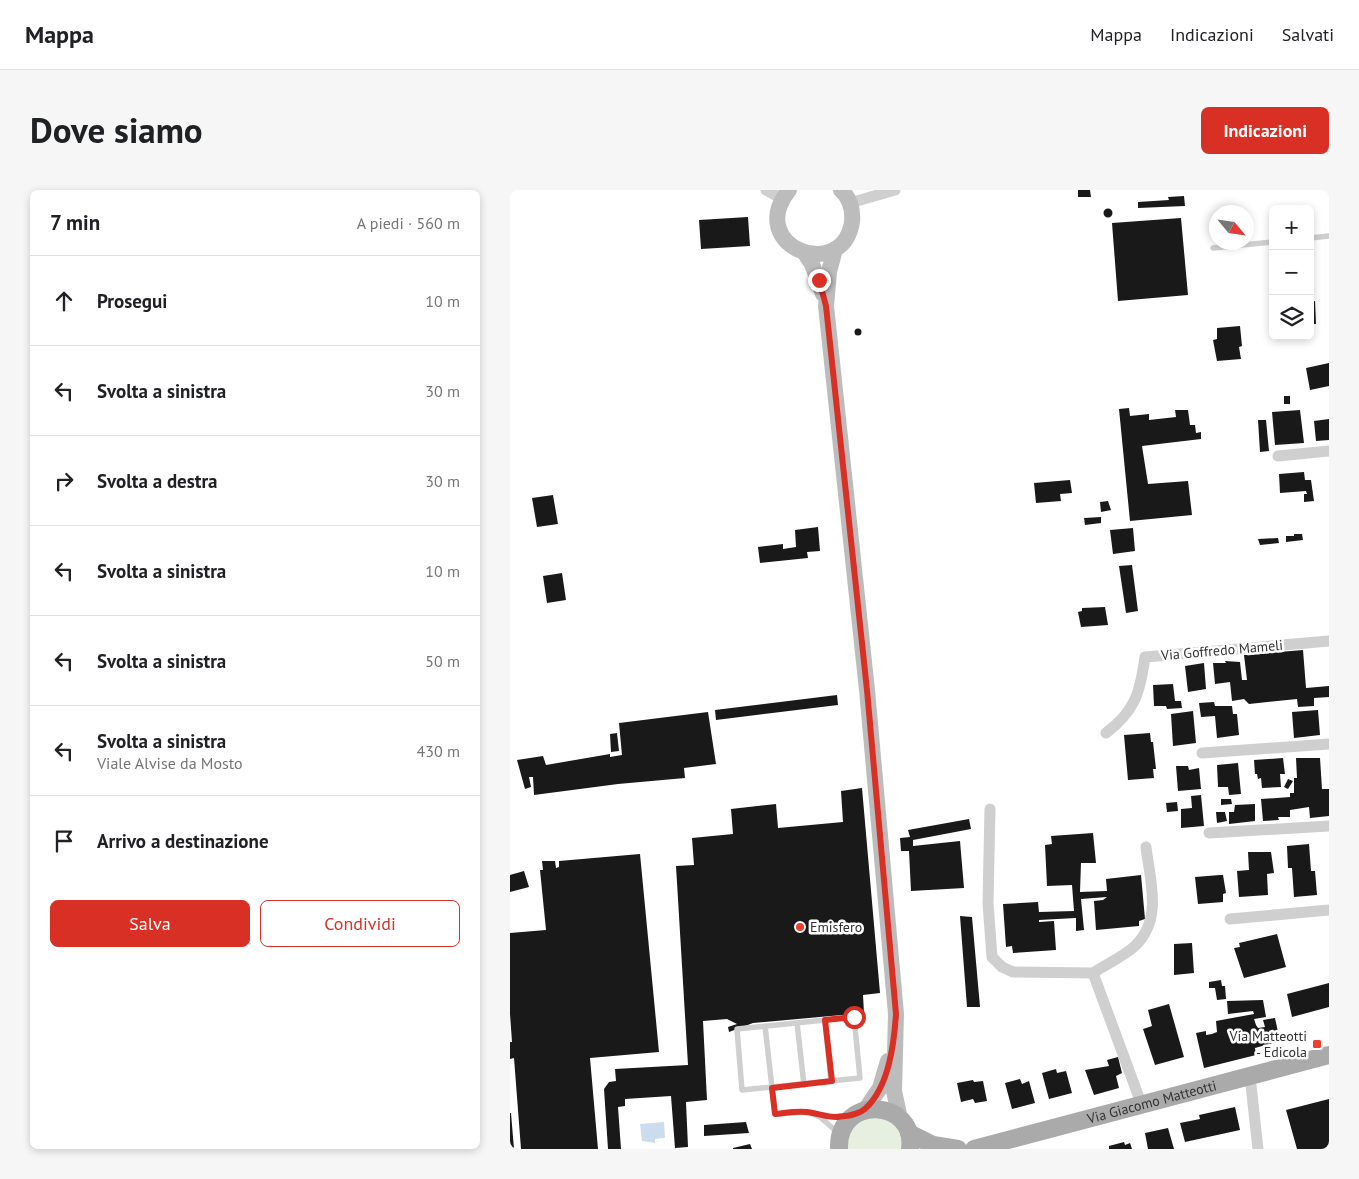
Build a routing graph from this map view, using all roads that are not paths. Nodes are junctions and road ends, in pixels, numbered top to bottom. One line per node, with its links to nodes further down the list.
1 (766, 190): 3 (street)
2 (895, 190): 4 (street)
3 (785, 194): 10 (main road)
4 (846, 197): 9 (main road)
5 (1329, 236): 6 (lane)
6 (1314, 238)
7 (1269, 242): 8 (lane)
8 (1254, 244)
9 (835, 249): 10 (main road); 11 (main road)
10 (804, 252): 11 (main road)
11 (826, 306): 28 (main road)
12 (1329, 451): 13 (street)
13 (1278, 456)
14 (1329, 640): 15 (street, Via Goffredo Mameli)
15 (1106, 733)
16 (1329, 744): 17 (street)
17 (1202, 753)
18 (990, 809): 24 (street)
19 (1329, 826): 20 (street)
20 (1209, 833)
21 (1146, 847): 24 (street)
22 (1329, 910): 23 (street)
23 (1230, 919)
24 (1092, 973): 34 (street)
25 (825, 1020): 26 (lane); 31 (lane); 31 (lane)
26 (797, 1023): 27 (lane); 32 (lane)
27 (765, 1026): 33 (lane); 33 (lane)
28 (894, 1035): 35 (main road); 37 (main road)
29 (1329, 1055): 30 (main road, Via Giacomo Matteotti)
30 (1250, 1076): 34 (main road, Via Giacomo Matteotti); 41 (street)
31 (832, 1081): 32 (lane)
32 (804, 1084): 33 (lane)
33 (772, 1088): 36 (lane)
34 (1141, 1103): 40 (main road, Via Giacomo Matteotti)
35 (860, 1112): 36 (lane); 37 (main road); 38 (main road)
36 (820, 1117): 38 (lane)
37 (906, 1134): 39 (main road)
38 (839, 1146)
39 (958, 1149)
40 (974, 1149)
41 (1258, 1149)

